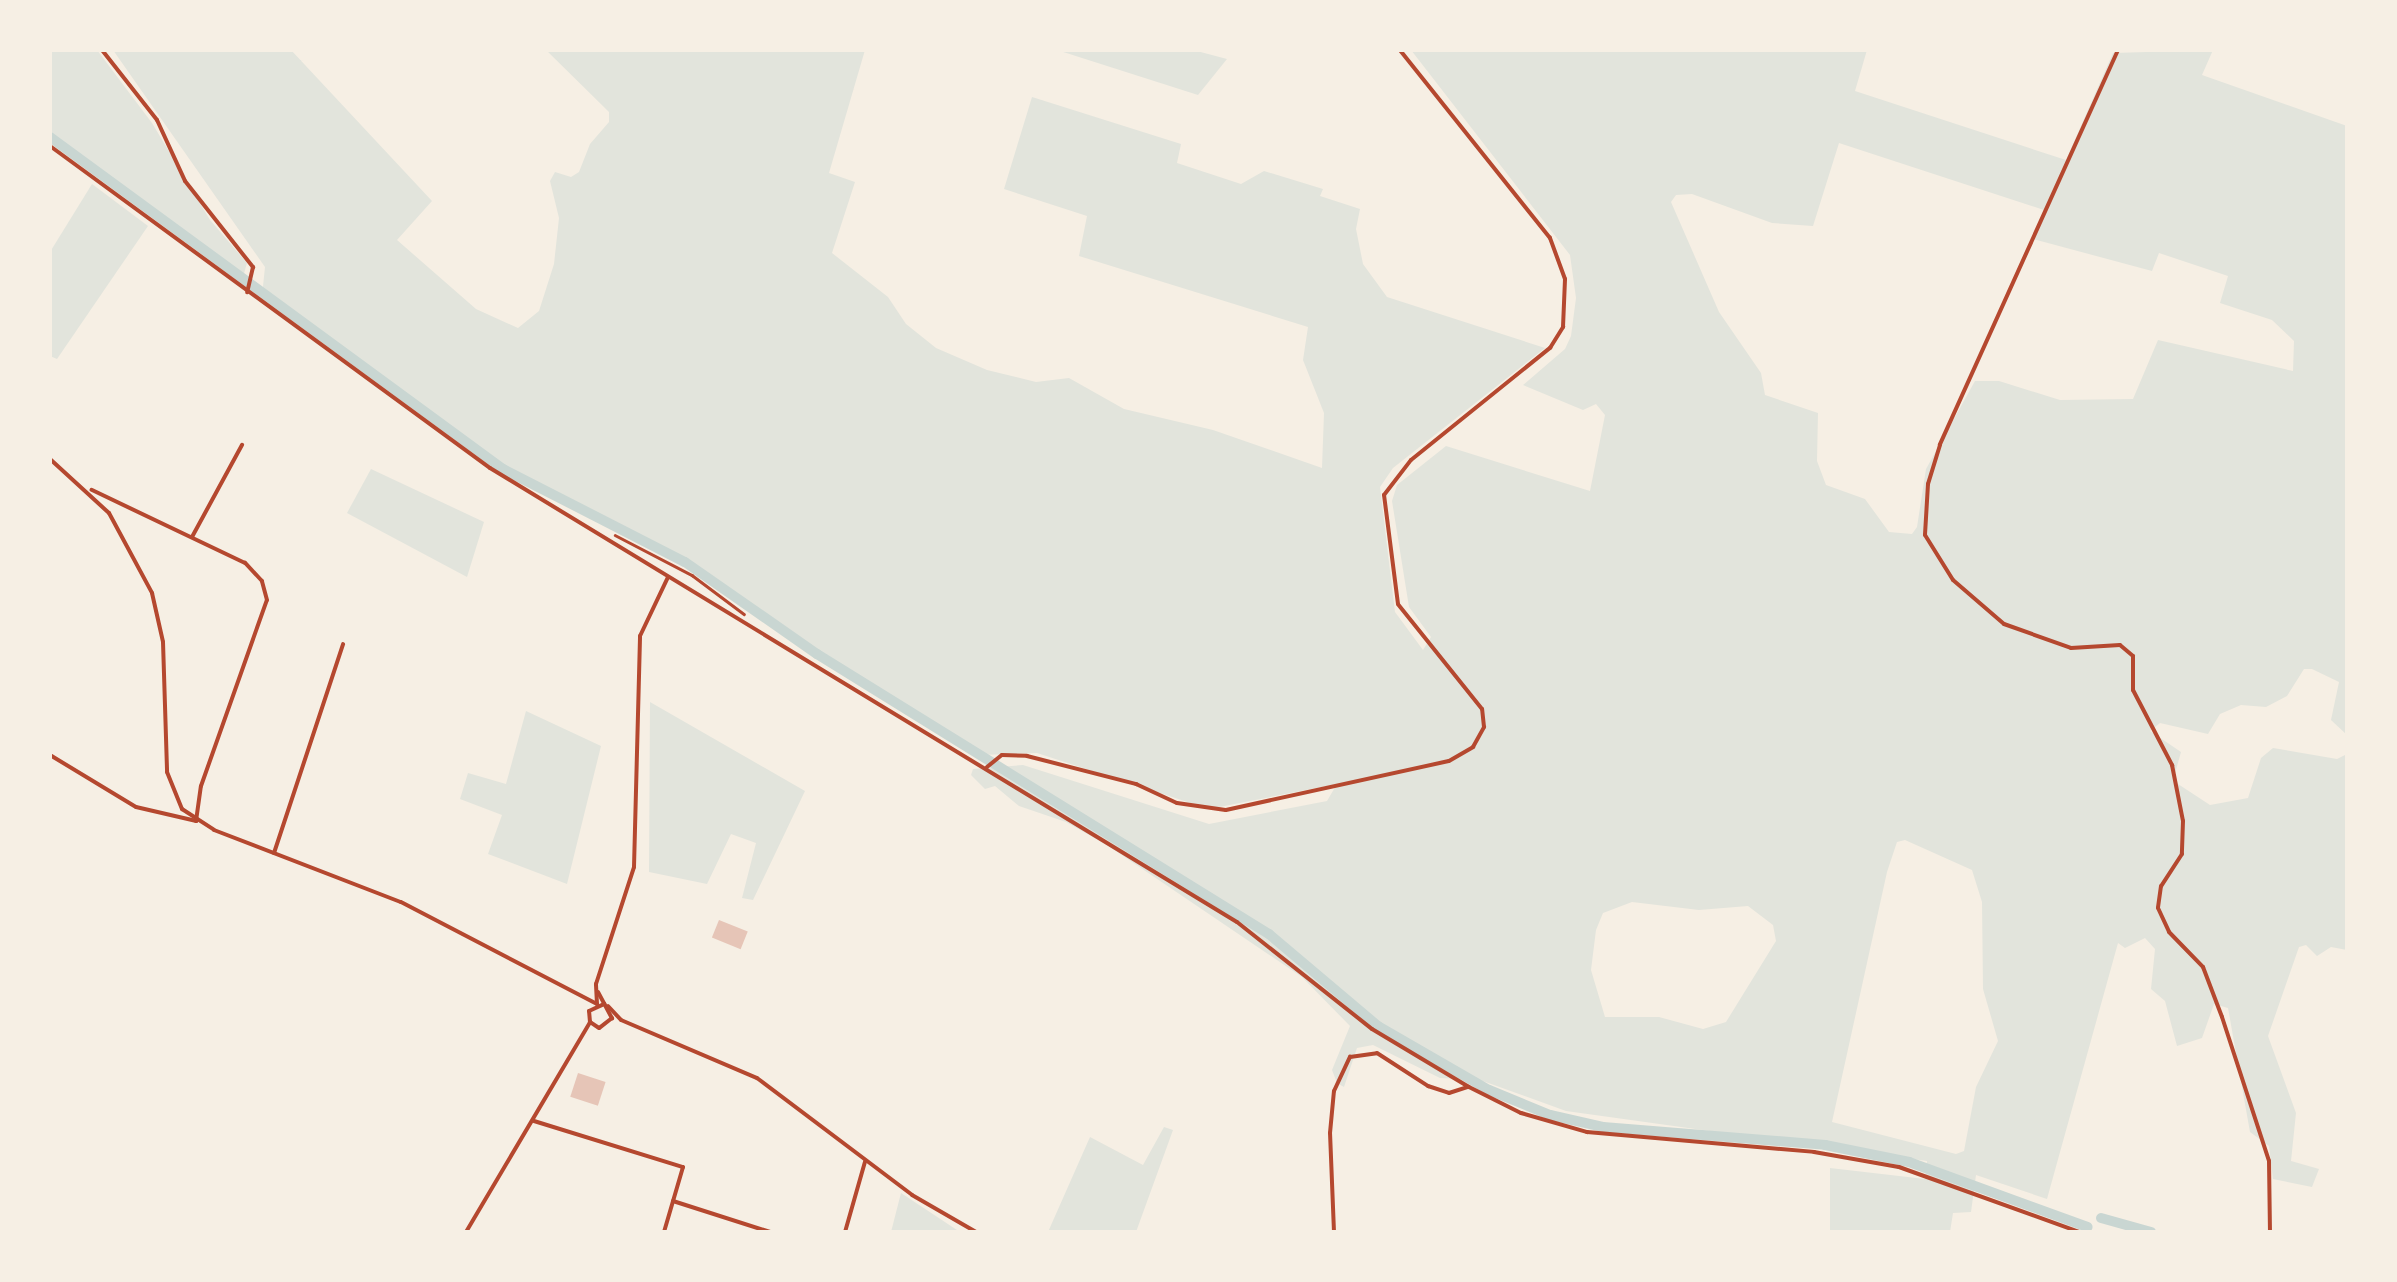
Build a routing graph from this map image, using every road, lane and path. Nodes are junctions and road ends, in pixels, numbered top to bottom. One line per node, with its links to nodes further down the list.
1 (102, 50): 5 (street)
2 (1400, 50): 15 (street)
3 (2118, 50): 36 (street)
4 (50, 146): 5 (street)
5 (247, 292): 9 (street)
6 (242, 445): 10 (street)
7 (50, 459): 8 (street)
8 (88, 489): 10 (street); 16 (street)
9 (594, 526): 11 (street); 12 (path)
10 (192, 537): 16 (street)
11 (668, 577): 12 (street); 19 (street)
12 (756, 625): 15 (street)
13 (343, 644): 17 (street)
14 (50, 755): 16 (street)
15 (987, 766): 25 (street)
16 (196, 821): 17 (street)
17 (274, 853): 18 (street)
18 (585, 996): 19 (street); 20 (street)
19 (601, 1004): 20 (street); 21 (street); 22 (street)
20 (589, 1019): 23 (street); 24 (street)
21 (621, 1020): 22 (street); 27 (street)
22 (610, 1024): 23 (street)
23 (599, 1028): 24 (street)
24 (584, 1037): 26 (street)
25 (1469, 1087): 34 (street); 35 (street)
26 (534, 1122): 28 (street); 29 (street)
27 (865, 1162): 32 (street); 33 (street)
28 (673, 1201): 30 (street); 31 (street)
29 (466, 1232)
30 (664, 1232)
31 (770, 1232)
32 (845, 1232)
33 (976, 1232)
34 (1334, 1232)
35 (2080, 1232)
36 (2270, 1232)

